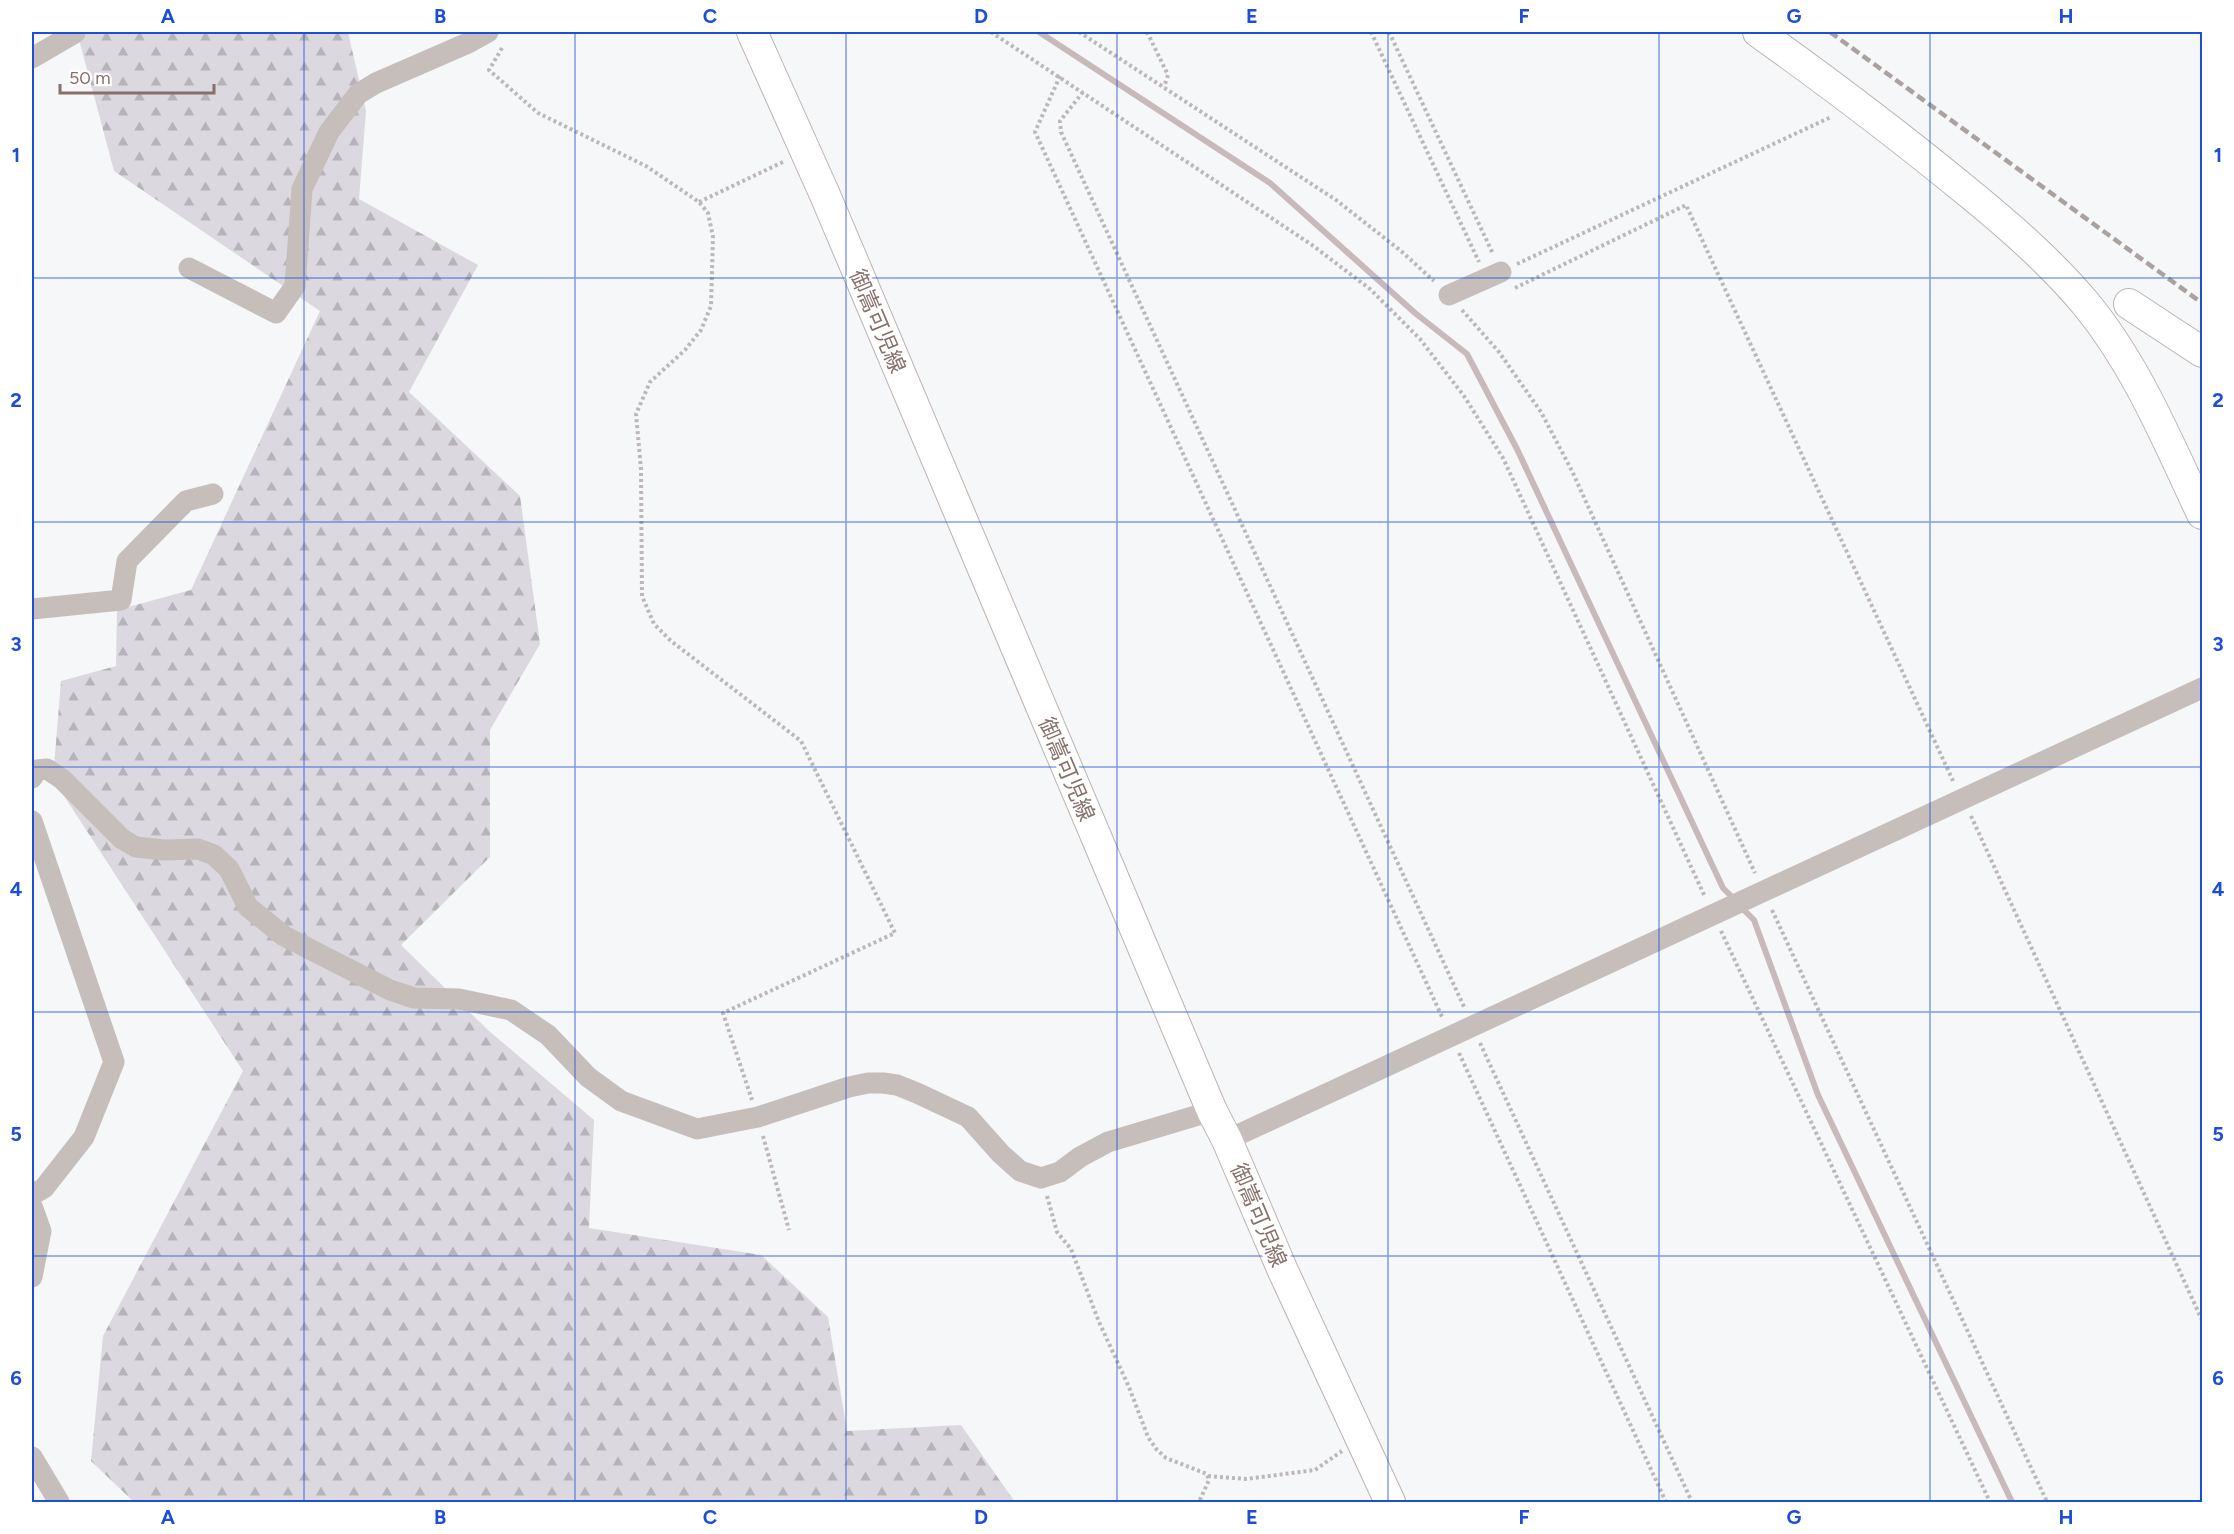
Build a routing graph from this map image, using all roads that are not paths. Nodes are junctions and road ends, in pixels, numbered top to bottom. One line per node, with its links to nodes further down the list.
1 (74, 32): 5 (street)
2 (752, 32): 17 (main road, 御嵩可児線)
3 (1758, 32): 12 (main road)
4 (498, 36): 6 (street)
5 (32, 58)
6 (189, 268)
7 (1498, 281): 8 (street)
8 (1449, 295)
9 (2129, 304): 10 (main road)
10 (2202, 352)
11 (213, 494): 13 (street)
12 (2202, 514)
13 (32, 609)
14 (2202, 688): 18 (street)
15 (32, 778): 17 (street)
16 (32, 821): 19 (street)
17 (1212, 1111): 18 (main road, 御嵩可児線)
18 (1227, 1140): 24 (main road, 御嵩可児線)
19 (32, 1195)
20 (32, 1206): 21 (street)
21 (32, 1277)
22 (32, 1457): 23 (street)
23 (59, 1503)
24 (1390, 1503)

